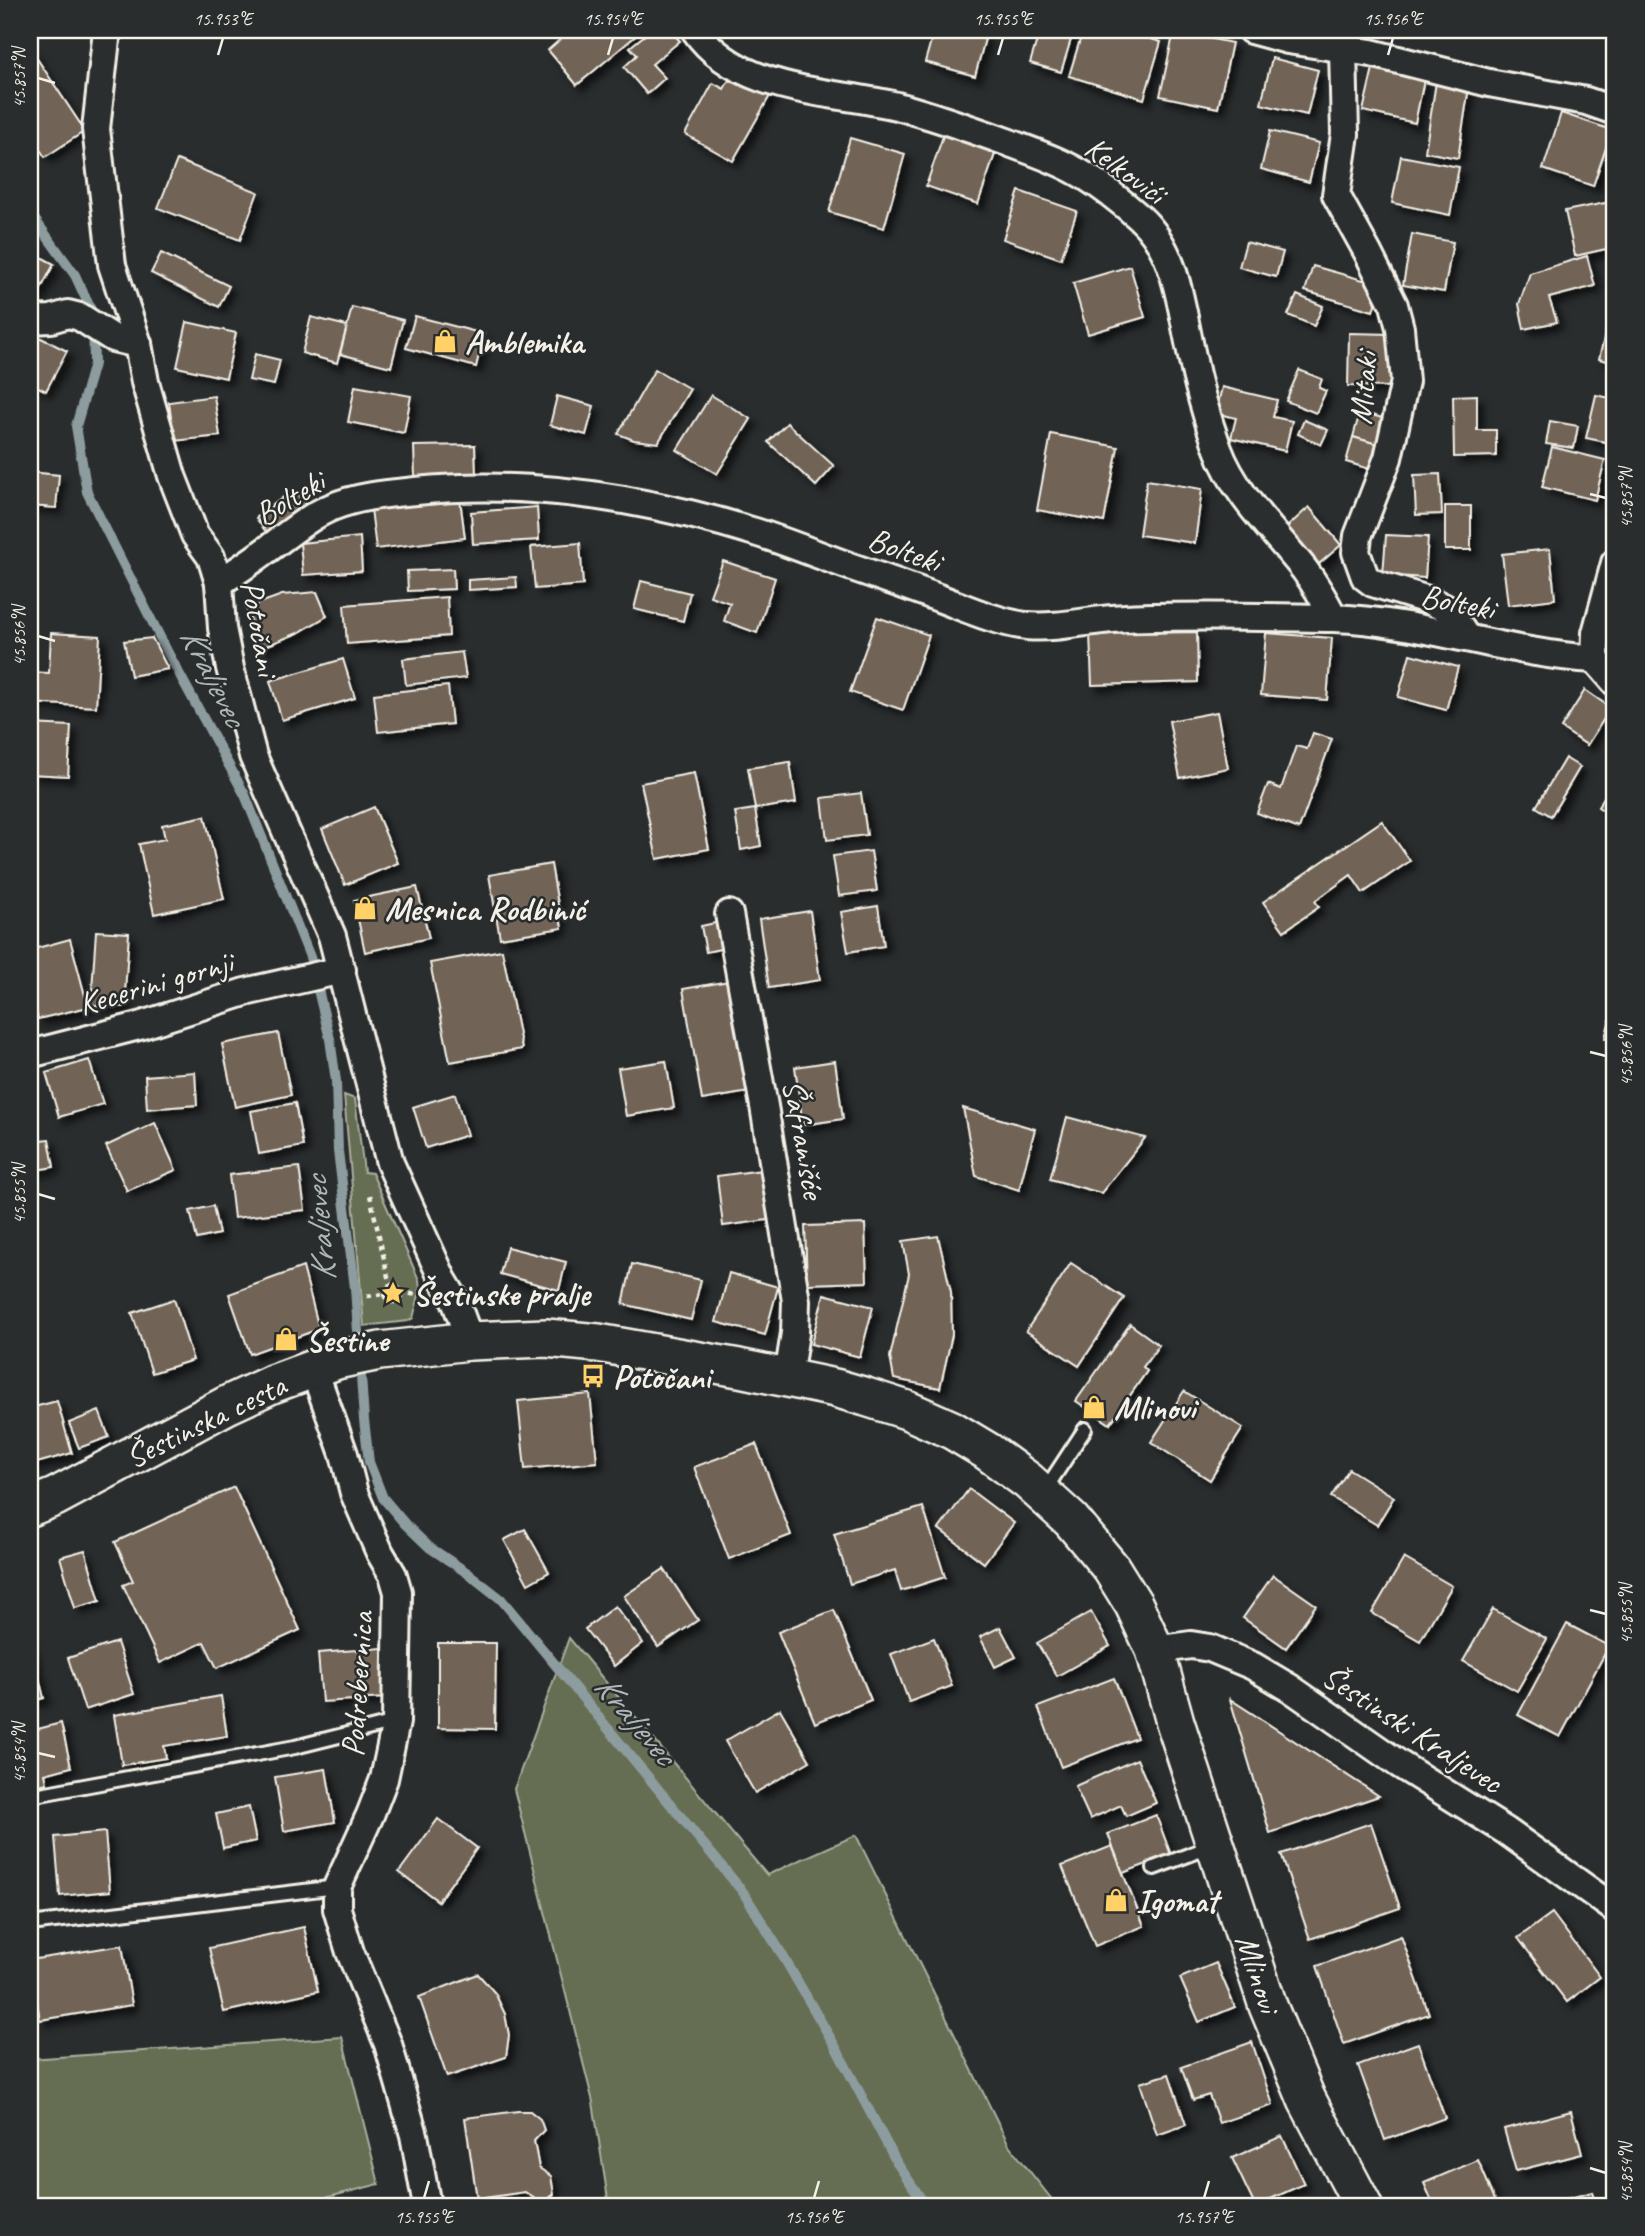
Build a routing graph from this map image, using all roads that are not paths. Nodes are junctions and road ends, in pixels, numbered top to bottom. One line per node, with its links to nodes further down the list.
1 (107, 30): 7 (street, Potočani)
2 (695, 30): 10 (street, Kelkovići)
3 (1251, 30): 4 (street)
4 (1343, 49): 5 (street); 11 (street, Mitaki)
5 (1615, 111)
6 (30, 320): 7 (street)
7 (138, 344): 9 (street, Potočani)
8 (1615, 563): 12 (street)
9 (219, 583): 10 (street, Bolteki); 15 (street, Potočani)
10 (1334, 618): 11 (street, Bolteki)
11 (1466, 637): 12 (street, Bolteki)
12 (1595, 659): 13 (street)
13 (1615, 682)
14 (729, 914): 19 (street, Šafranišće)
15 (335, 972): 16 (street, Kecerini gornji); 17 (street, Potočani)
16 (30, 1054)
17 (470, 1341): 18 (main road, Šestinska cesta); 19 (main road, Mlinovi)
18 (314, 1370): 22 (main road, Šestinska cesta); 24 (street, Podrebernica)
19 (788, 1377): 21 (main road, Mlinovi)
20 (1085, 1429): 21 (lane)
21 (1042, 1494): 23 (main road, Mlinovi)
22 (30, 1507)
23 (1155, 1650): 26 (main road, Mlinovi); 29 (street, Šestinski Kraljevec)
24 (396, 1722): 25 (lane); 28 (street, Podrebernica)
25 (30, 1796)
26 (1216, 1845): 27 (lane); 32 (main road, Mlinovi)
27 (1154, 1868)
28 (337, 1887): 30 (lane); 31 (street)
29 (1615, 1909)
30 (30, 1924)
31 (427, 2206)
32 (1363, 2206)

